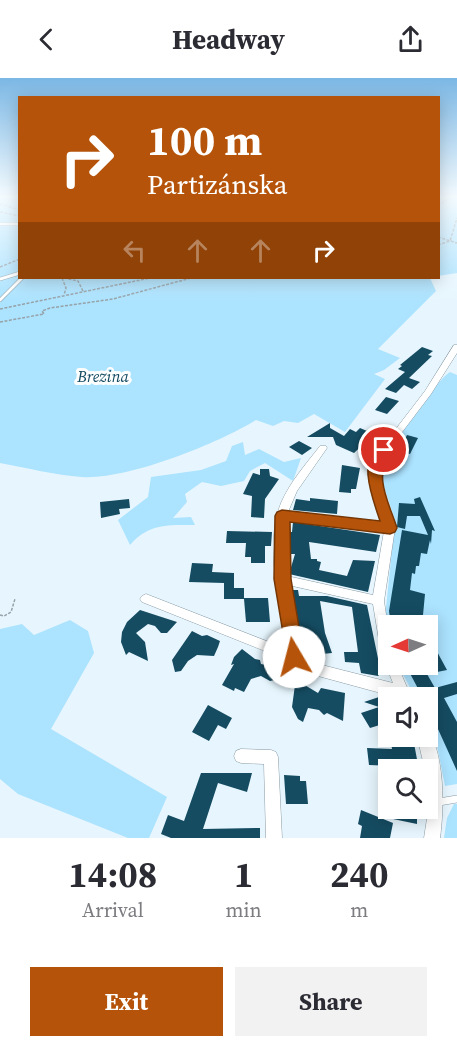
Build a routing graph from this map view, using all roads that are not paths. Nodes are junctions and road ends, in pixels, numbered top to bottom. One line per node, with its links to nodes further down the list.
1 (18, 274): 2 (lane)
2 (0, 279)
3 (21, 279): 4 (lane)
4 (0, 300)
5 (457, 347): 8 (street)
6 (323, 448): 7 (street)
7 (282, 516): 8 (street); 9 (street)
8 (390, 528): 11 (street)
9 (282, 579): 11 (street); 13 (street)
10 (146, 598): 13 (street)
11 (378, 601): 12 (street)
12 (380, 615)
13 (294, 657): 14 (street)
14 (378, 687)
15 (241, 756): 19 (street)
16 (457, 799): 17 (lane)
17 (438, 803)
18 (434, 819): 20 (street)
19 (274, 838)
20 (432, 838)

